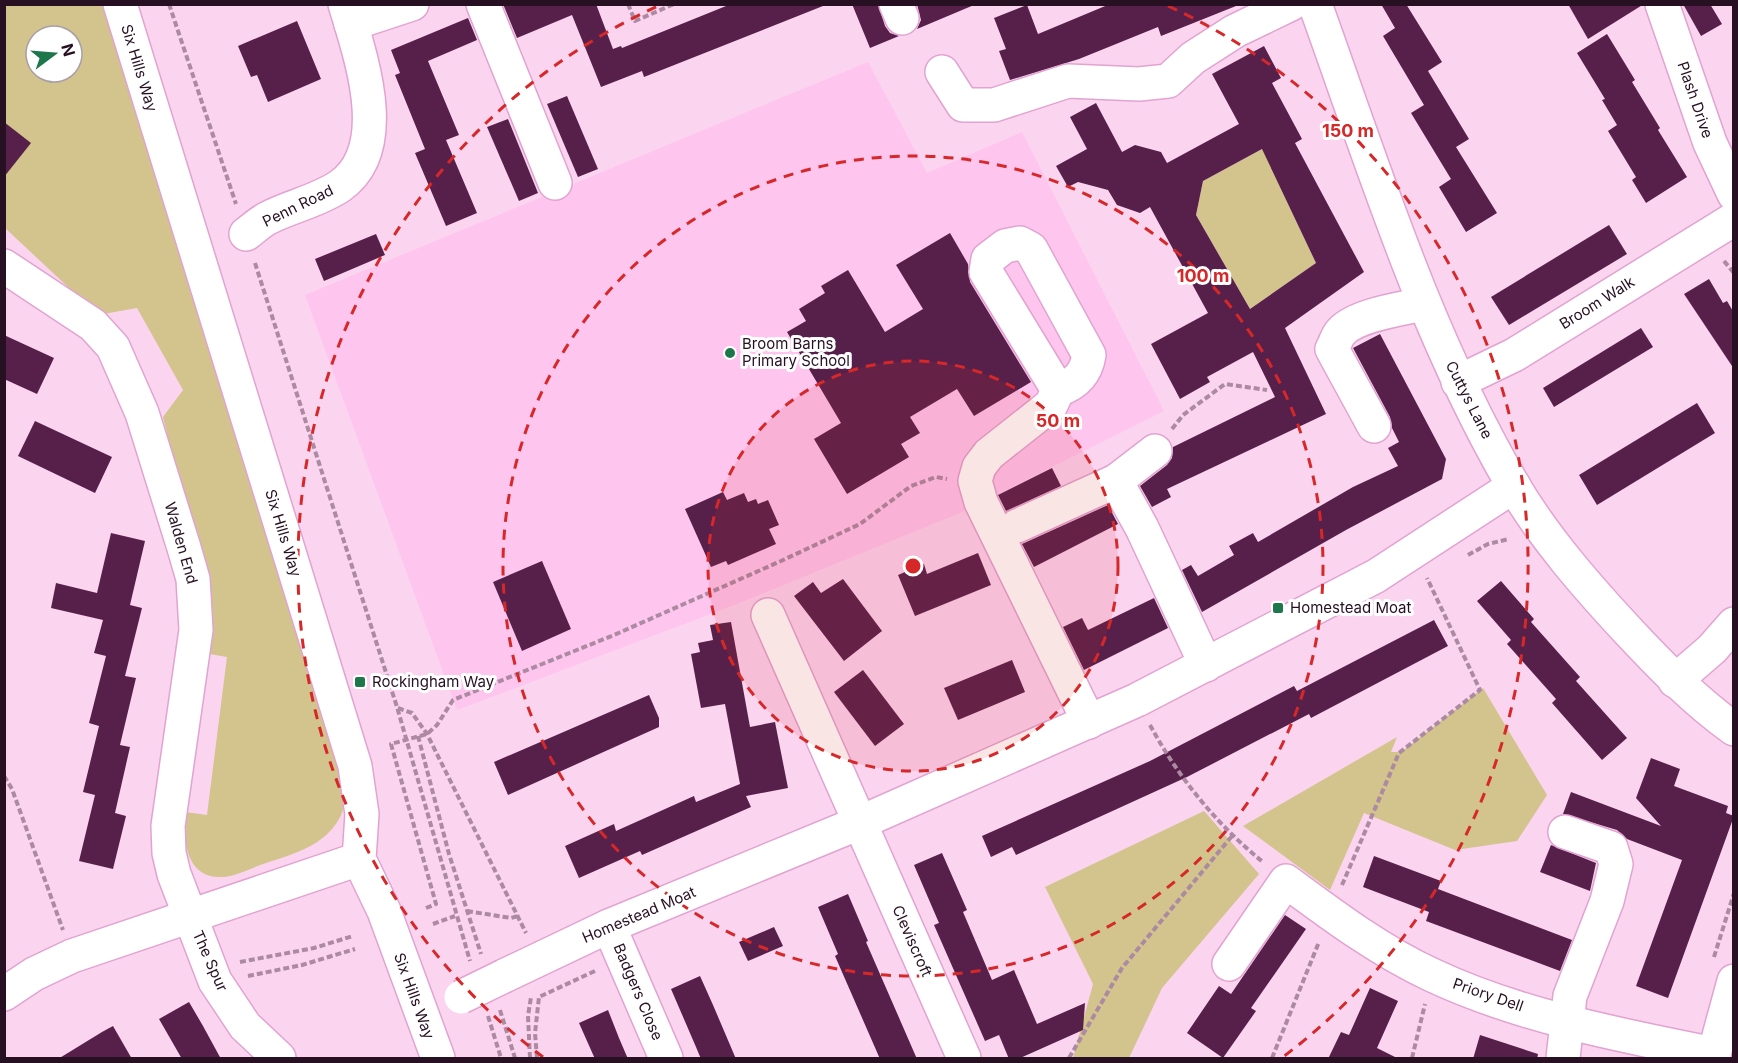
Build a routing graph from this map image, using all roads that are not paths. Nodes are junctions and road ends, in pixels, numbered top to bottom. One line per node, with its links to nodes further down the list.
1 (120, 4): 30 (street, Six Hills Way)
2 (412, 4): 7 (street)
3 (483, 4): 9 (street)
4 (1291, 4): 8 (street)
5 (1315, 4): 14 (street, Cuttys Lane)
6 (1662, 4): 10 (street, Plash Drive)
7 (348, 14): 12 (street, Penn Road)
8 (942, 72)
9 (555, 183)
10 (1734, 194)
11 (1734, 219): 15 (street, Broom Walk)
12 (246, 234)
13 (4, 266): 31 (street, Walden End)
14 (1423, 304): 15 (street, Cuttys Lane); 17 (street)
15 (1458, 382): 20 (street, Cuttys Lane)
16 (1058, 390): 26 (street)
17 (1374, 426)
18 (1155, 451): 19 (street)
19 (1116, 481): 21 (street); 24 (street)
20 (1514, 486): 24 (street, Homestead Moat); 25 (street, Cuttys Lane)
21 (1017, 526)
22 (768, 615): 28 (street)
23 (1734, 624): 25 (street)
24 (1206, 665): 26 (street, Homestead Moat)
25 (1675, 681): 27 (street, Cuttys Lane)
26 (1089, 722): 28 (street, Homestead Moat)
27 (1734, 729)
28 (859, 823): 32 (street, Homestead Moat); 42 (street, Cleviscroft)
29 (1564, 832): 37 (street)
30 (358, 859): 31 (street); 36 (street, Six Hills Way)
31 (190, 915): 35 (street); 39 (street, The Spur)
32 (609, 926): 36 (street, Homestead Moat, bridge); 41 (street, Badgers Close)
33 (1229, 964): 37 (street, Priory Dell)
34 (1734, 981): 38 (street)
35 (4, 994)
36 (421, 1012): 40 (street, Six Hills Way)
37 (1566, 1020): 38 (street, Priory Dell); 43 (street)
38 (1720, 1045)
39 (279, 1059)
40 (438, 1059)
41 (666, 1059)
42 (964, 1059)
43 (1563, 1059)

